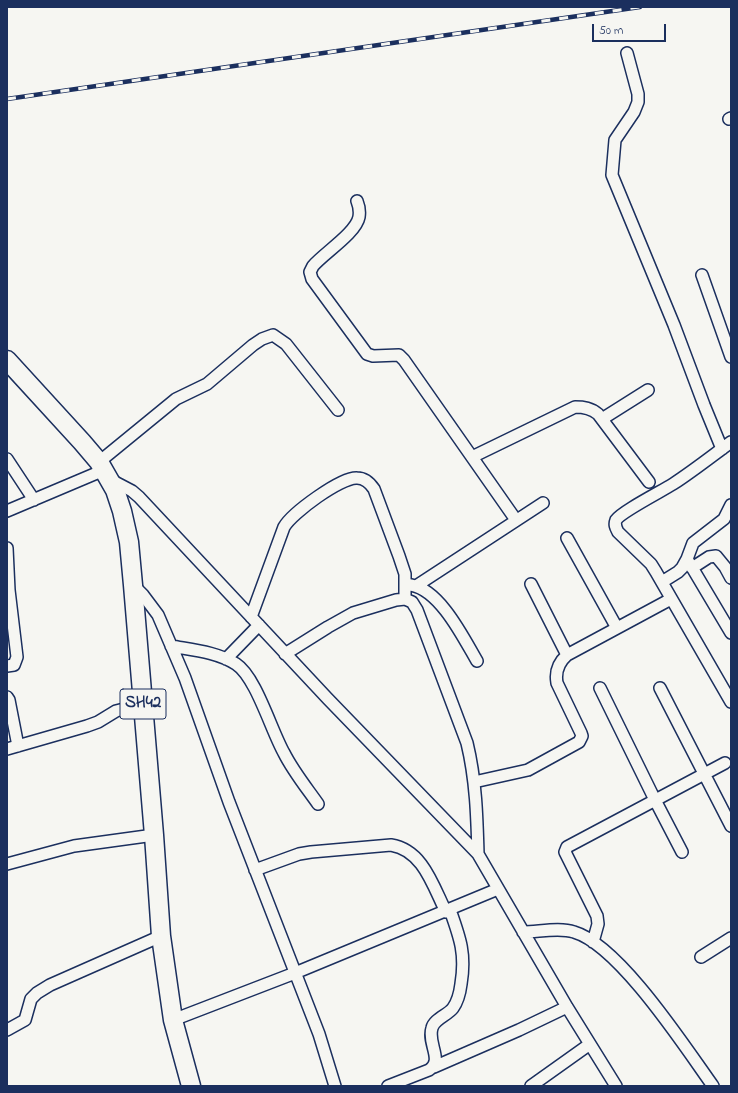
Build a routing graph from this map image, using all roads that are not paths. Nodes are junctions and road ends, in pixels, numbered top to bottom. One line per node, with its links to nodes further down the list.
1 (627, 53): 9 (street)
2 (358, 201): 10 (street)
3 (702, 275): 4 (street)
4 (731, 356)
5 (7, 360): 12 (main road, SH42)
6 (648, 390): 8 (street)
7 (338, 410): 12 (street)
8 (602, 419): 10 (street); 13 (street)
9 (726, 446): 24 (street)
10 (472, 457): 18 (street)
11 (7, 459): 14 (street)
12 (104, 470): 14 (street); 26 (main road, SH42); 30 (street)
13 (649, 482)
14 (34, 500): 17 (street)
15 (543, 503): 18 (street)
16 (731, 505): 21 (street)
17 (7, 511)
18 (516, 520): 27 (street)
19 (567, 538): 32 (street)
20 (7, 548): 39 (street)
21 (690, 564): 22 (street); 24 (street); 33 (street)
22 (728, 565): 23 (street)
23 (731, 578)
24 (662, 582): 29 (street)
25 (531, 584): 36 (street)
26 (133, 585): 34 (street); 44 (main road, SH42)
27 (411, 585): 28 (street); 30 (street); 38 (street)
28 (405, 598): 35 (street); 48 (street)
29 (671, 598): 32 (street); 43 (street)
30 (250, 617): 31 (street)
31 (259, 625): 35 (street); 37 (street)
32 (617, 628): 36 (street)
33 (731, 633)
34 (171, 646): 37 (street); 56 (street)
35 (285, 654): 54 (street)
36 (567, 655): 48 (street)
37 (226, 659): 50 (street)
38 (476, 661)
39 (7, 666)
40 (600, 688): 49 (street)
41 (660, 688): 47 (street)
42 (7, 697): 45 (street)
43 (731, 702)
44 (143, 711): 45 (street); 52 (main road, SH42)
45 (12, 747)
46 (725, 763): 47 (street)
47 (704, 774): 49 (street); 51 (street)
48 (474, 782): 54 (street)
49 (655, 800): 53 (street); 62 (street)
50 (318, 804)
51 (731, 826)
52 (154, 835): 55 (street); 60 (main road, SH42)
53 (682, 852)
54 (478, 854): 57 (street)
55 (7, 864)
56 (255, 870): 58 (street); 64 (street)
57 (498, 889): 58 (street); 59 (street)
58 (448, 911): 64 (street); 69 (street)
59 (523, 932): 62 (street); 65 (street)
60 (161, 936): 66 (main road, SH42); 67 (street)
61 (731, 938): 63 (street)
62 (593, 942): 75 (street)
63 (701, 957)
64 (295, 973): 66 (street); 71 (street)
65 (567, 1007): 68 (street); 69 (street)
66 (173, 1020): 70 (main road, SH42)
67 (7, 1030)
68 (590, 1044): 73 (street); 74 (street)
69 (434, 1067): 72 (street)
70 (191, 1086)
71 (335, 1086)
72 (388, 1086)
73 (530, 1086)
74 (616, 1086)
75 (713, 1086)

